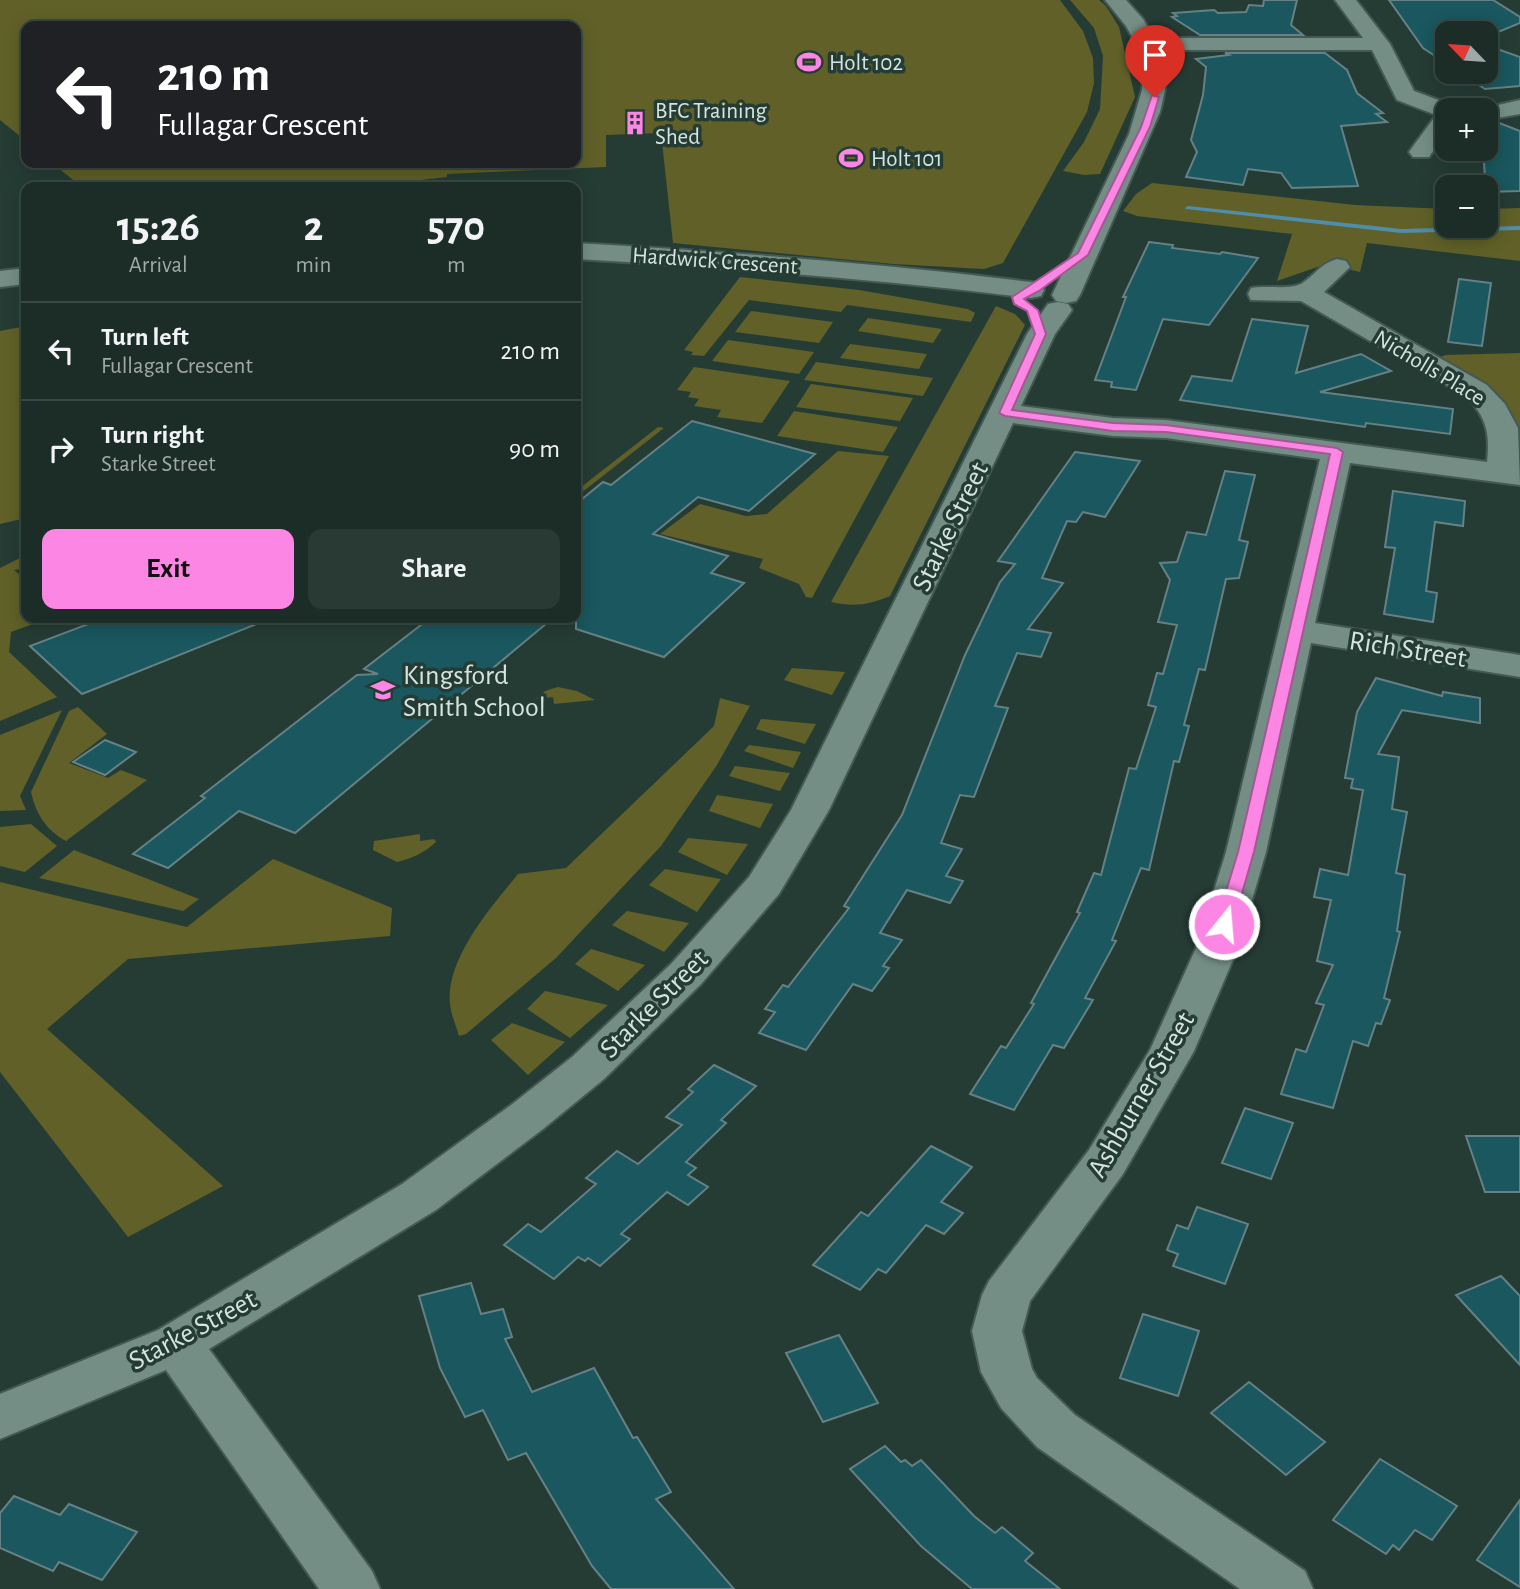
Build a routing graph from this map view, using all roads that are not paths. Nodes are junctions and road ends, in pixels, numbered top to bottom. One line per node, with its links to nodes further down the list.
1 (1115, 0): 3 (street, Starke Street)
2 (1345, 0): 4 (street)
3 (1148, 44): 4 (street); 16 (street, Starke Street)
4 (1379, 44): 6 (street)
5 (1520, 107): 7 (street)
6 (1435, 108)
7 (1498, 111)
8 (1435, 131): 9 (street)
9 (1421, 152)
10 (581, 251): 16 (street, Hardwick Crescent)
11 (1337, 267): 14 (street)
12 (21, 277): 13 (street)
13 (0, 279)
14 (1306, 293): 15 (street); 19 (street, Nicholls Place)
15 (1261, 294)
16 (1041, 305): 17 (street, Starke Street)
17 (1008, 405): 18 (street); 22 (street, Starke Street)
18 (1337, 452): 19 (street); 20 (street, Ashburner Street)
19 (1511, 475)
20 (1297, 630): 21 (street, Rich Street); 25 (street, Ashburner Street)
21 (1520, 666)
22 (176, 1344): 23 (street, Starke Street); 24 (street)
23 (0, 1417)
24 (352, 1589)
25 (1285, 1589)

